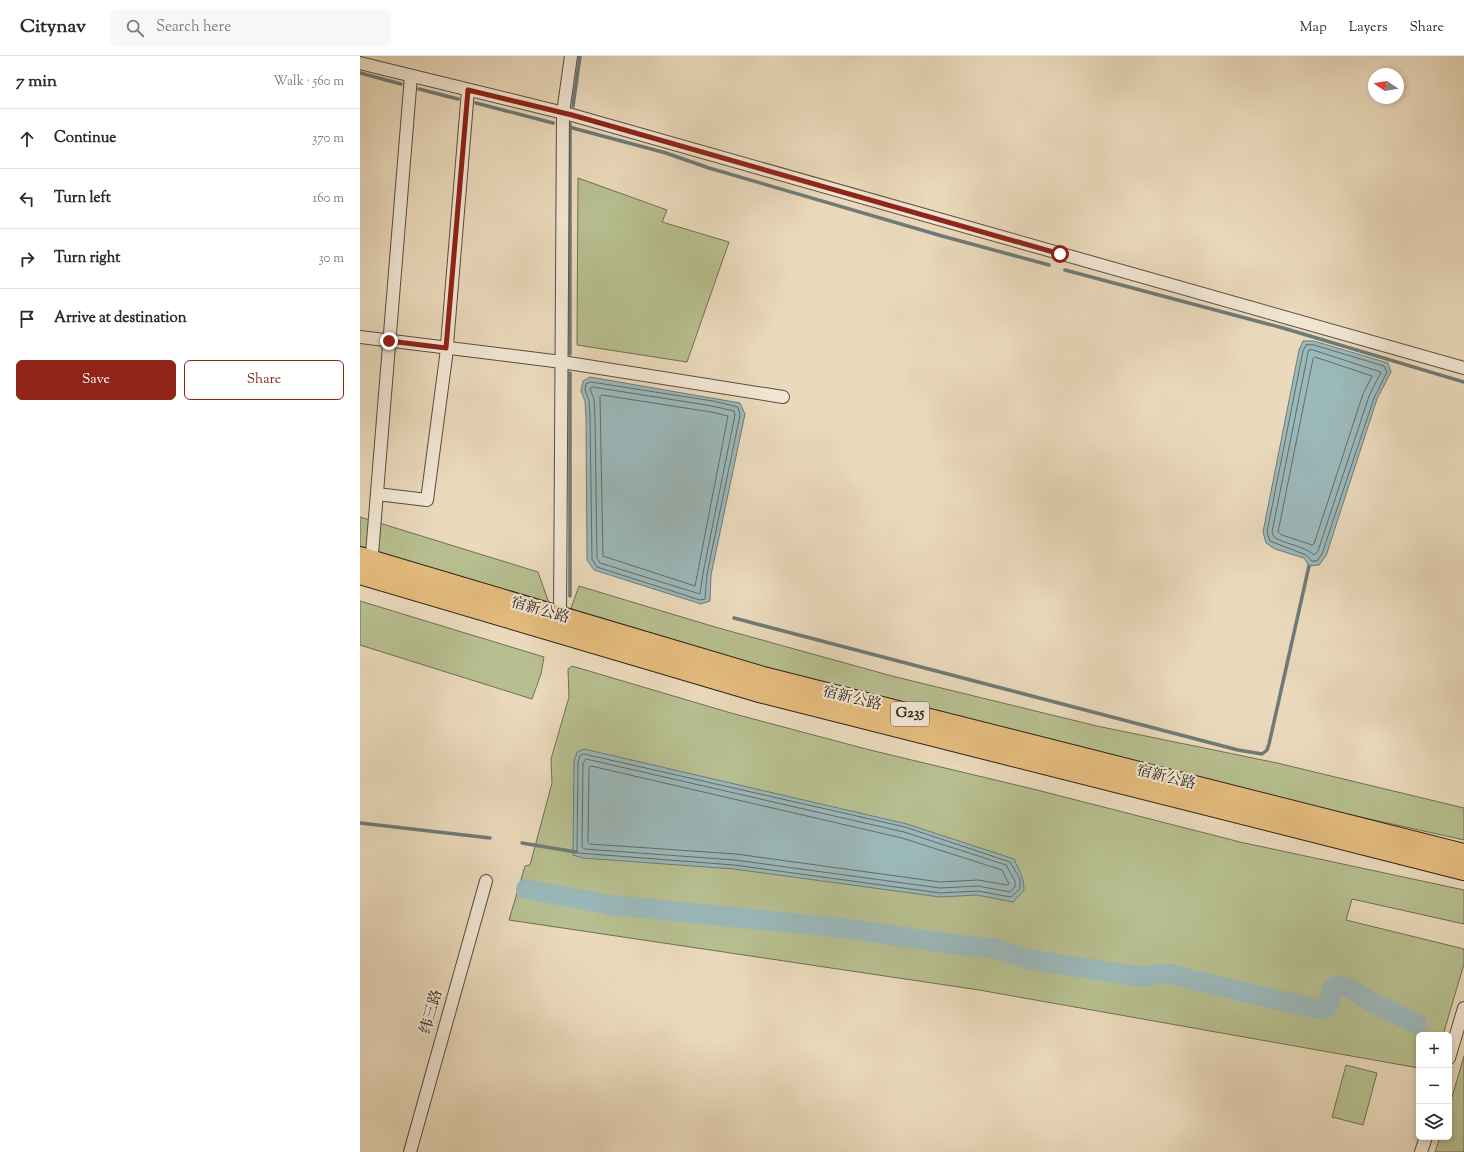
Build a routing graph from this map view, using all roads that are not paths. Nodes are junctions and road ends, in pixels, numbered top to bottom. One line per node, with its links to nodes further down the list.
1 (571, 56): 5 (street)
2 (360, 63): 3 (street)
3 (411, 76): 4 (street); 7 (street)
4 (468, 90): 5 (street); 8 (street)
5 (563, 113): 9 (street); 10 (street)
6 (360, 337): 7 (street)
7 (389, 341): 8 (street); 12 (street)
8 (446, 348): 9 (street); 12 (street)
9 (562, 362): 11 (street); 14 (street)
10 (1464, 368)
11 (783, 397)
12 (377, 494): 13 (street)
13 (365, 567): 14 (highway, 宿新公路 / G235); 16 (highway, 宿新公路 / G235)
14 (560, 617): 15 (highway, 宿新公路 / G235)
15 (1464, 854)
16 (1464, 870)
17 (486, 881): 21 (street, 纬三路)
18 (1464, 1008): 19 (street)
19 (1452, 1048)
20 (1425, 1140): 22 (street)
21 (410, 1152)
22 (1421, 1152)

